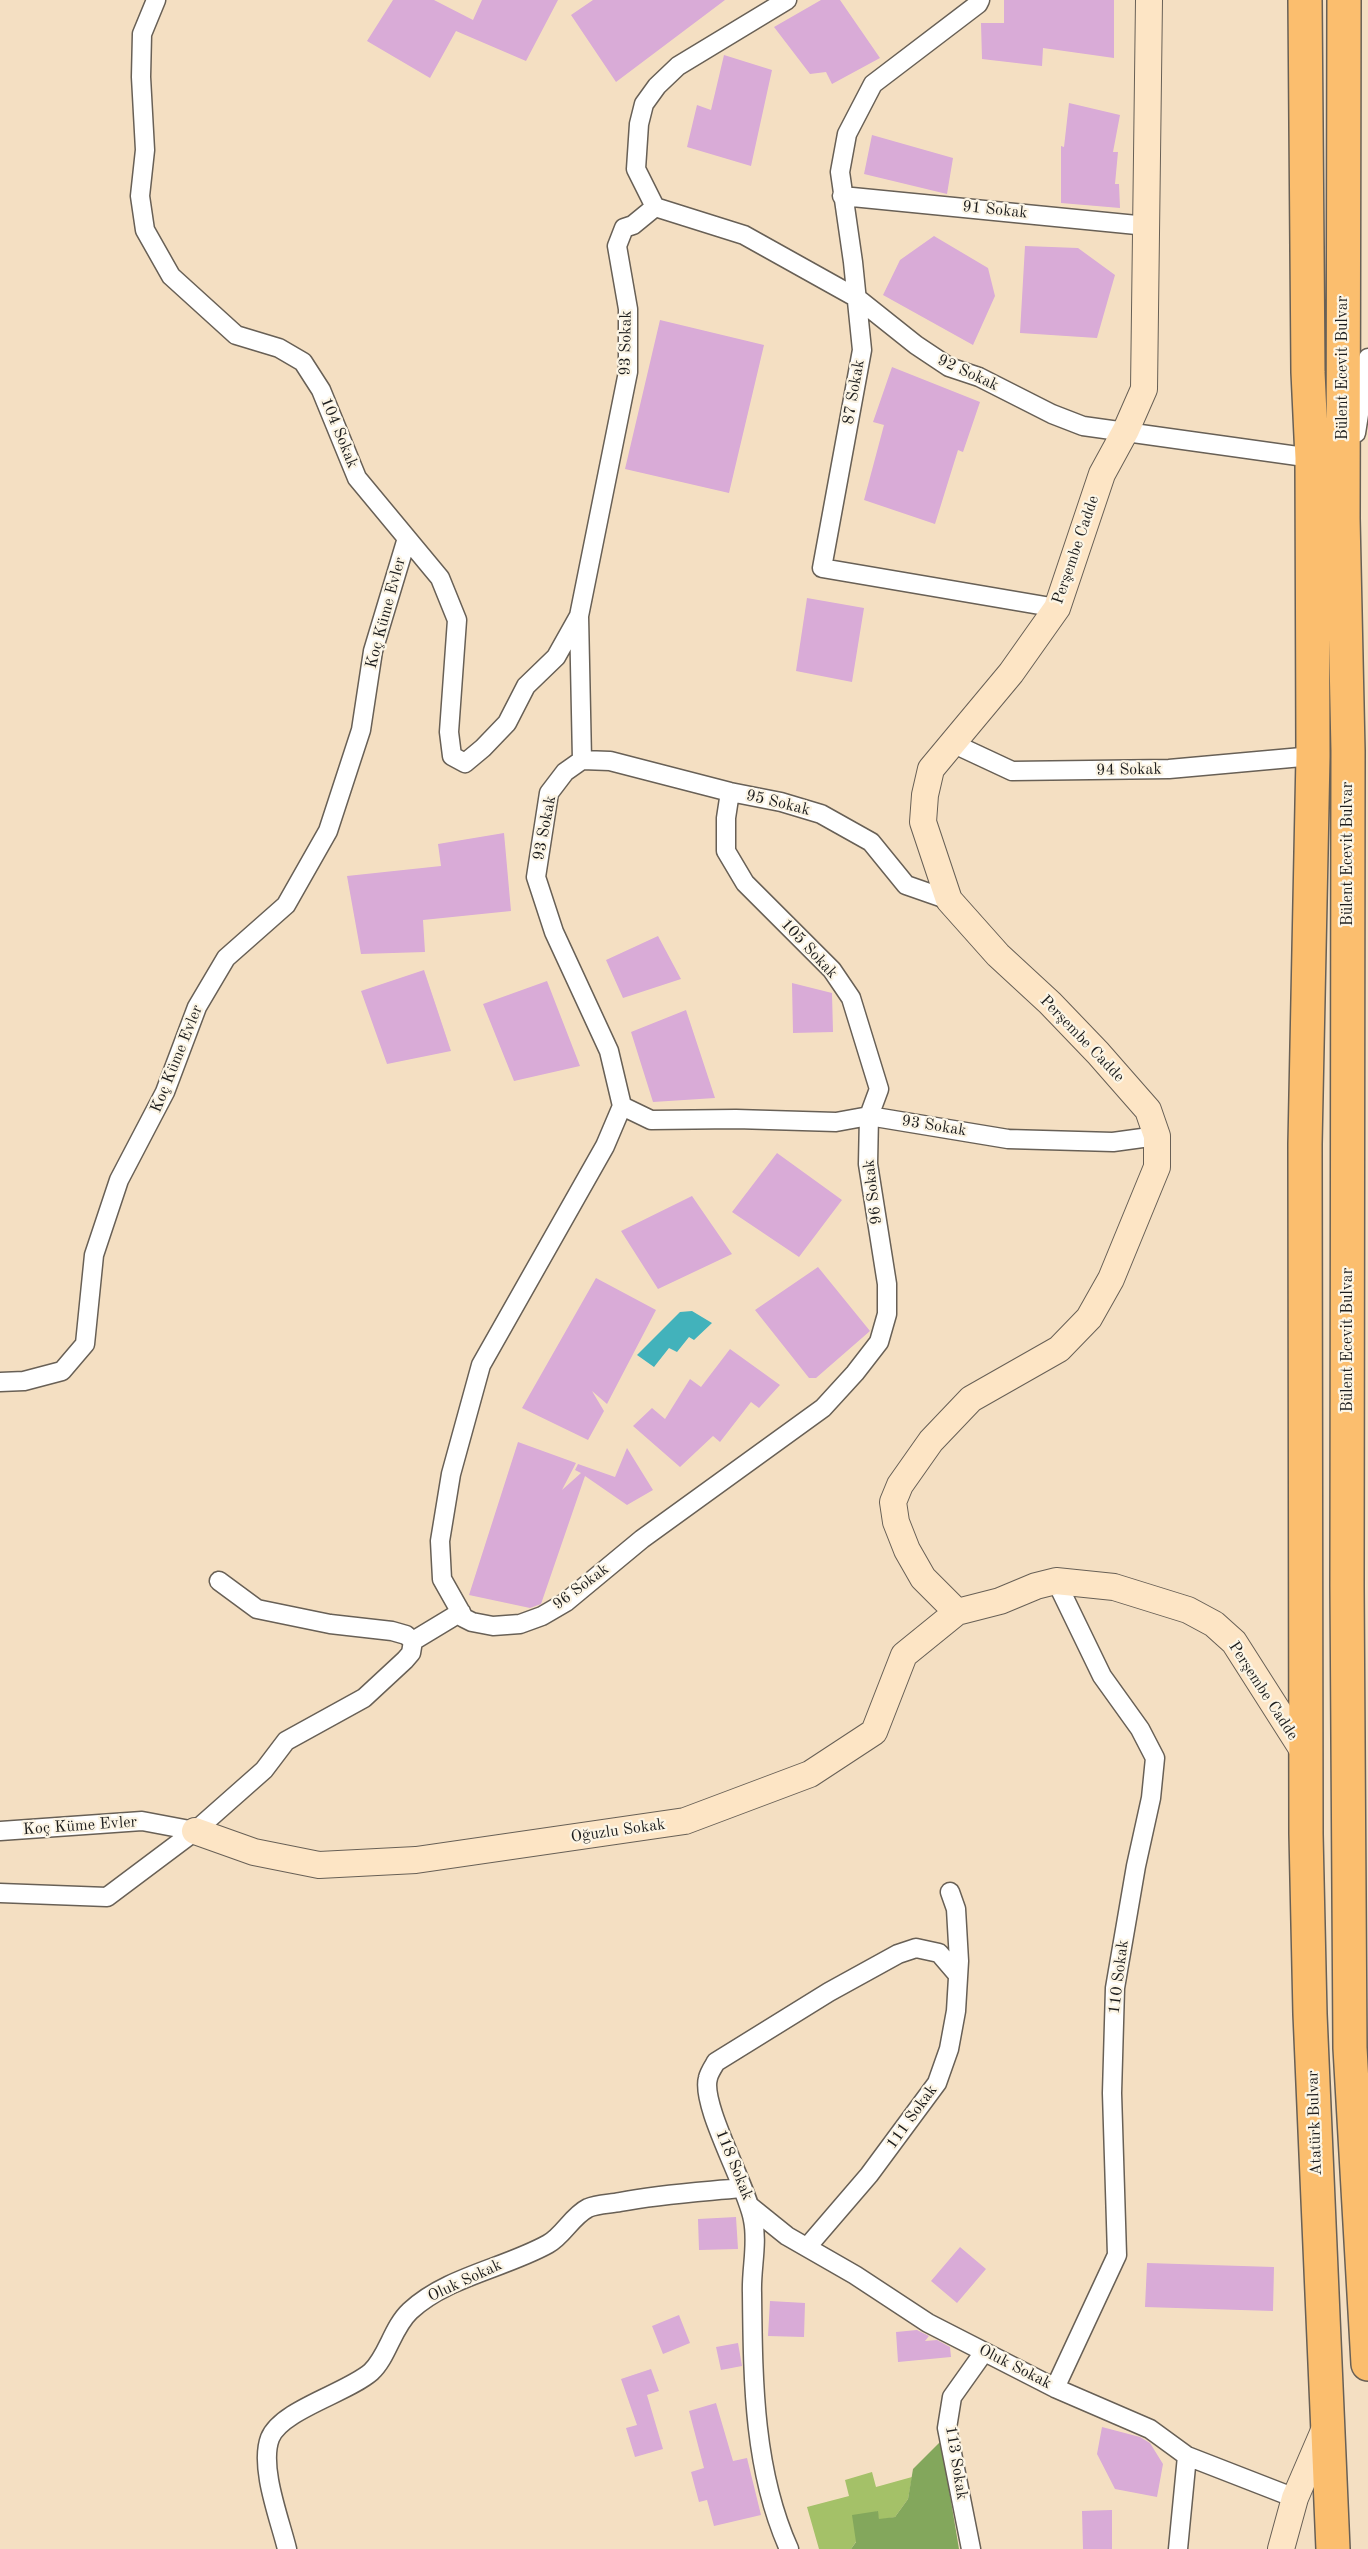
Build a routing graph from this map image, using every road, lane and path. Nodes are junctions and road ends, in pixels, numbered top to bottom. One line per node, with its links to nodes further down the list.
1 (156, 0): 15 (street, 104 Sokak)
2 (787, 0): 8 (street)
3 (980, 0): 7 (street, 87 Sokak)
4 (1149, 0): 9 (main road, Perşembe Cadde)
5 (1305, 0): 13 (highway, Bülent Ecevit Bulvar)
6 (1344, 0): 14 (highway, Bülent Ecevit Bulvar)
7 (842, 196): 9 (street, 91 Sokak); 10 (street, 87 Sokak)
8 (655, 207): 10 (street, 92 Sokak); 17 (street, 93 Sokak)
9 (1147, 226): 12 (main road, Perşembe Cadde)
10 (857, 298): 12 (street, 92 Sokak); 16 (street, 87 Sokak)
11 (1368, 358): 14 (street)
12 (1126, 430): 13 (street, 92 Sokak); 16 (main road, Perşembe Cadde)
13 (1312, 458): 19 (highway, Bülent Ecevit Bulvar)
14 (1342, 518): 26 (highway, Bülent Ecevit Bulvar)
15 (407, 538): 17 (street, 104 Sokak); 27 (street, Koç Küme Evler)
16 (1057, 608): 18 (main road, Perşembe Cadde)
17 (579, 616): 20 (street, 93 Sokak)
18 (952, 743): 19 (street, 94 Sokak); 22 (main road, Perşembe Cadde)
19 (1313, 756): 33 (highway, Bülent Ecevit Bulvar)
20 (582, 760): 21 (street, 95 Sokak); 23 (street, 93 Sokak)
21 (730, 792): 22 (street, 95 Sokak); 24 (street, 105 Sokak)
22 (949, 900): 25 (main road, Perşembe Cadde)
23 (622, 1106): 24 (street, 93 Sokak); 30 (street)
24 (869, 1116): 25 (street, 93 Sokak); 30 (street, 96 Sokak)
25 (1157, 1136): 31 (main road, Perşembe Cadde)
26 (1358, 1273): 44 (highway, Bülent Ecevit Bulvar)
27 (0, 1382)
28 (219, 1581): 32 (street)
29 (1056, 1581): 31 (main road, Perşembe Cadde); 34 (main road, Perşembe Cadde); 45 (street, 110 Sokak)
30 (461, 1612): 32 (street)
31 (957, 1612): 36 (main road, Oğuzlu Sokak)
32 (413, 1641): 36 (street)
33 (1306, 1697): 34 (highway, Atatürk Bulvar)
34 (1306, 1755): 46 (highway, Atatürk Bulvar)
35 (0, 1831): 36 (street, Koç Küme Evler)
36 (195, 1832): 38 (street)
37 (950, 1892): 39 (street, 111 Sokak)
38 (0, 1893)
39 (957, 1974): 40 (street, 118 Sokak); 42 (street, 111 Sokak)
40 (741, 2188): 41 (street, 118 Sokak); 49 (street, Oluk Sokak)
41 (751, 2207): 42 (street, Oluk Sokak); 50 (street, 118 Sokak)
42 (808, 2246): 43 (street, Oluk Sokak)
43 (984, 2352): 45 (street, Oluk Sokak); 51 (street, 113 Sokak)
44 (1368, 2364)
45 (1055, 2388): 47 (street, Oluk Sokak)
46 (1327, 2423): 48 (main road); 54 (highway, Atatürk Bulvar)
47 (1187, 2456): 48 (street, Oluk Sokak); 52 (street)
48 (1295, 2498): 53 (main road)
49 (287, 2549)
50 (789, 2549)
51 (971, 2549)
52 (1178, 2549)
53 (1281, 2549)
54 (1333, 2549)

